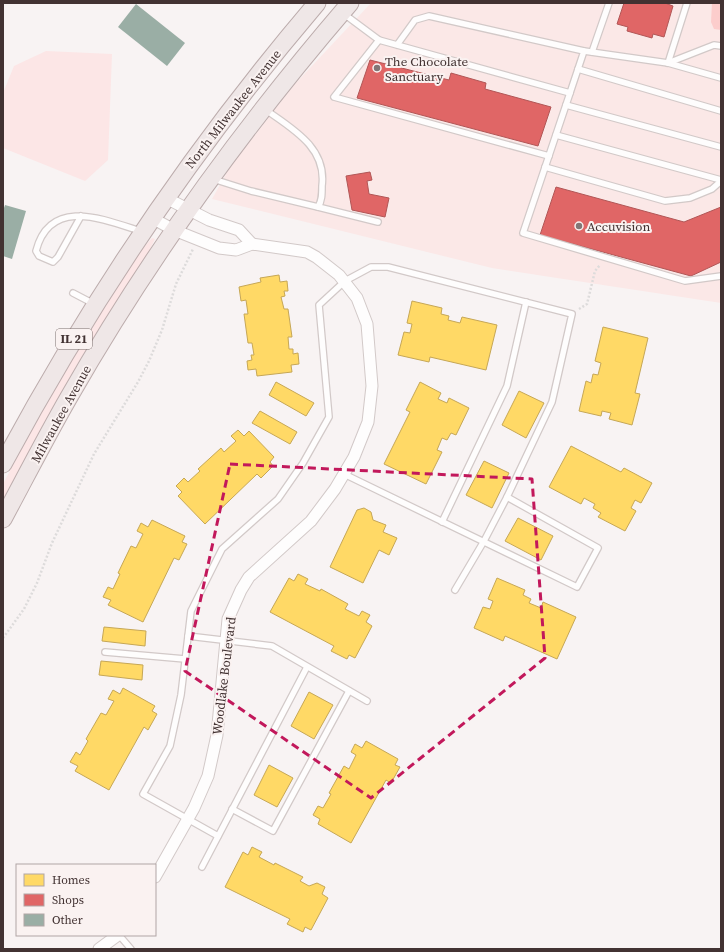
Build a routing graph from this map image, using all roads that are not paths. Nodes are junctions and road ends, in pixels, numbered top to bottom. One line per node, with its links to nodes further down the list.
1 (317, 3): 23 (main road, North Milwaukee Avenue)
2 (608, 3): 9 (lane)
3 (687, 3): 10 (lane)
4 (346, 8): 5 (lane); 15 (main road, North Milwaukee Avenue)
5 (379, 40): 6 (lane); 19 (lane)
6 (397, 45): 8 (lane); 13 (lane)
7 (721, 46): 10 (lane)
8 (584, 51): 9 (lane); 11 (lane)
9 (592, 52): 10 (lane)
10 (668, 63): 12 (lane)
11 (578, 69): 13 (lane); 16 (lane)
12 (721, 78)
13 (570, 92): 14 (lane)
14 (566, 104): 17 (lane); 18 (lane)
15 (263, 108): 21 (main road, North Milwaukee Avenue); 24 (lane)
16 (721, 111)
17 (556, 135): 19 (lane); 22 (lane)
18 (721, 147)
19 (549, 156): 20 (lane)
20 (545, 167): 22 (lane); 32 (lane)
21 (211, 178): 24 (lane); 25 (main road, North Milwaukee Avenue)
22 (721, 181)
23 (166, 198): 25 (street); 27 (main road, North Milwaukee Avenue)
24 (318, 207): 28 (lane)
25 (188, 210): 29 (main road, Milwaukee Avenue / IL 21); 31 (street)
26 (81, 216): 26 (lane); 30 (lane)
27 (152, 218): 29 (street, Woodlake Boulevard); 30 (main road, Milwaukee Avenue / IL 21)
28 (378, 222)
29 (174, 230): 31 (street, Woodlake Boulevard); 40 (main road, Milwaukee Avenue / IL 21)
30 (143, 232): 36 (main road, Milwaukee Avenue / IL 21)
31 (252, 244): 33 (street, Woodlake Boulevard)
32 (721, 276)
33 (345, 281): 35 (lane); 38 (street, Woodlake Boulevard); 44 (lane)
34 (73, 293): 36 (lane)
35 (526, 302): 39 (lane); 41 (lane)
36 (95, 305): 37 (main road, Milwaukee Avenue / IL 21)
37 (3, 464)
38 (344, 474): 41 (lane); 45 (street, Woodlake Boulevard)
39 (506, 497): 42 (lane); 42 (lane)
40 (3, 519)
41 (442, 522): 42 (lane)
42 (484, 542): 43 (lane)
43 (455, 590)
44 (188, 636): 45 (lane); 47 (lane)
45 (226, 641): 48 (lane); 52 (street, Woodlake Boulevard)
46 (104, 652): 47 (lane)
47 (186, 658): 52 (lane)
48 (307, 667): 49 (lane); 51 (lane)
49 (349, 691): 50 (lane); 51 (lane)
50 (367, 701)
51 (232, 809): 53 (lane)
52 (187, 820): 53 (lane); 55 (street, Woodlake Boulevard)
53 (218, 836): 54 (lane)
54 (202, 867)
55 (156, 875)
56 (118, 936): 58 (street)
57 (120, 936): 59 (lane)
58 (99, 949)
59 (131, 949)

